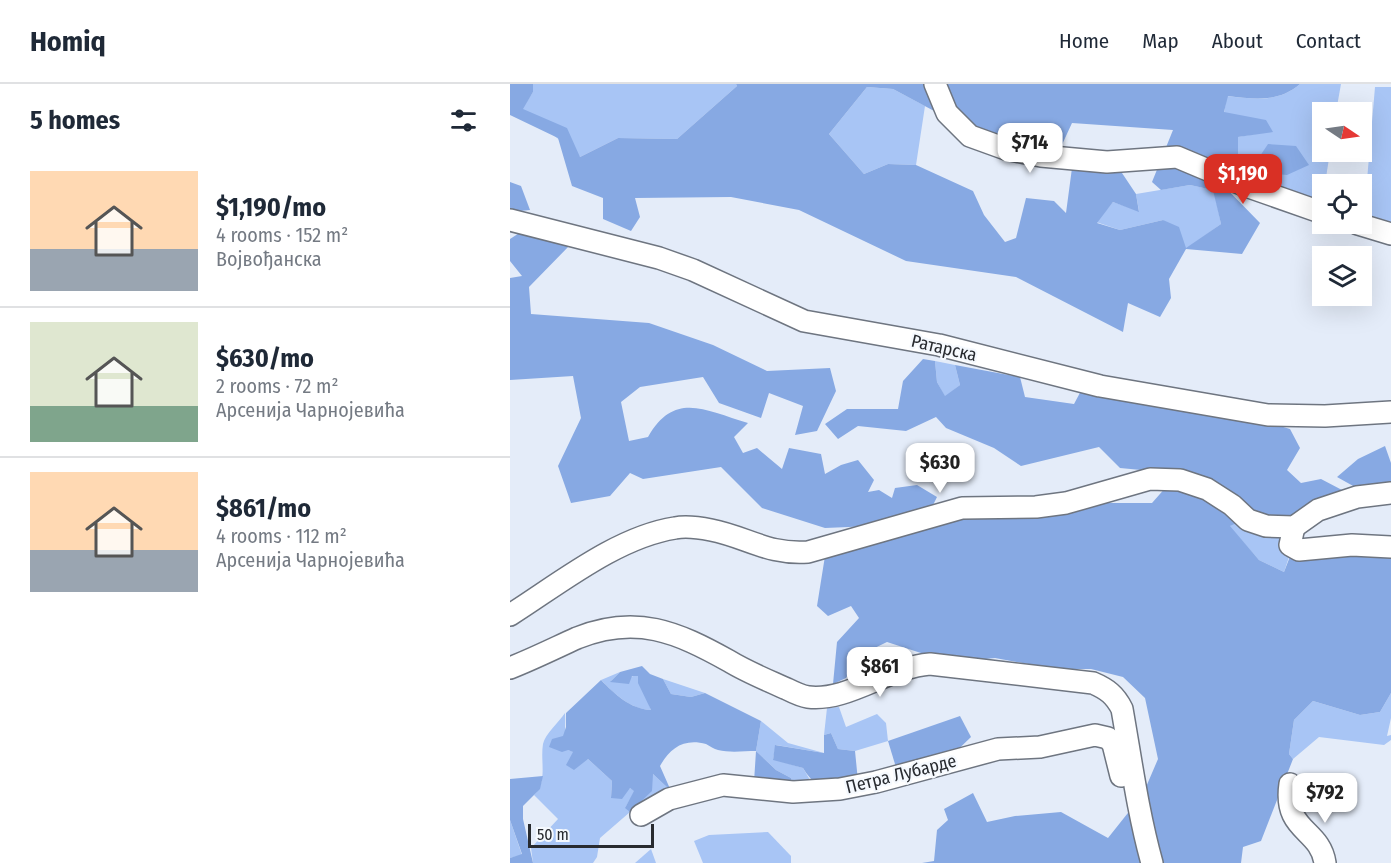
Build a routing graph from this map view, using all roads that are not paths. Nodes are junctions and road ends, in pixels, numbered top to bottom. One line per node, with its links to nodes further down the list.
1 (935, 84): 2 (street)
2 (1312, 209)
3 (510, 220): 6 (street, Ратарска)
4 (1372, 228): 5 (street)
5 (1391, 234)
6 (1391, 412)
7 (1391, 494): 8 (street)
8 (1294, 527): 9 (street); 10 (street)
9 (1391, 547)
10 (510, 615)
11 (510, 668): 12 (street)
12 (1134, 783): 14 (street, Петра Лубарде); 15 (street)
13 (1290, 784): 16 (street)
14 (641, 814)
15 (1152, 863)
16 (1325, 863)

